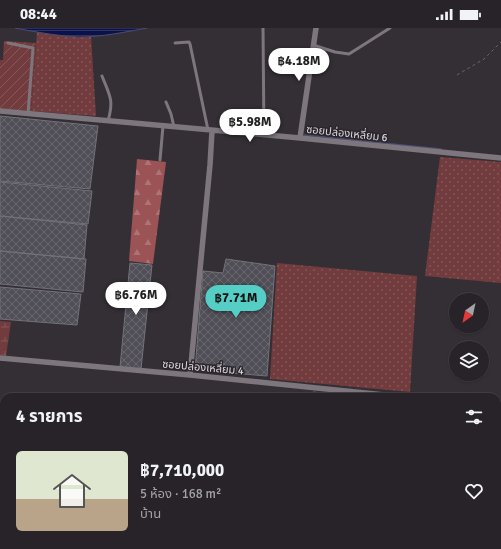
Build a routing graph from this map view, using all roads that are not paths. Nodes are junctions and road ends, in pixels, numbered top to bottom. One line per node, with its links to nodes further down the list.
1 (263, 28): 15 (lane)
2 (316, 28): 6 (street)
3 (390, 28): 6 (lane)
4 (8, 43): 10 (lane)
5 (175, 43): 14 (lane)
6 (313, 45): 16 (street)
7 (102, 76): 11 (lane)
8 (166, 102): 13 (lane)
9 (0, 111): 10 (street, ซอยปล่องเหลี่ยม 6)
10 (28, 114): 11 (street, ซอยปล่องเหลี่ยม 6)
11 (108, 121): 12 (street, ซอยปล่องเหลี่ยม 6)
12 (163, 126): 13 (street, ซอยปล่องเหลี่ยม 6); 18 (lane)
13 (174, 127): 14 (street, ซอยปล่องเหลี่ยม 6)
14 (210, 131): 15 (street, ซอยปล่องเหลี่ยม 6); 20 (street)
15 (264, 135): 16 (street, ซอยปล่องเหลี่ยม 6)
16 (300, 138): 17 (street, ซอยปล่องเหลี่ยม 6)
17 (501, 158)
18 (160, 160)
19 (0, 358): 20 (street, ซอยปล่องเหลี่ยม 4)
20 (190, 375): 21 (street, ซอยปล่องเหลี่ยม 4)
21 (365, 393)

